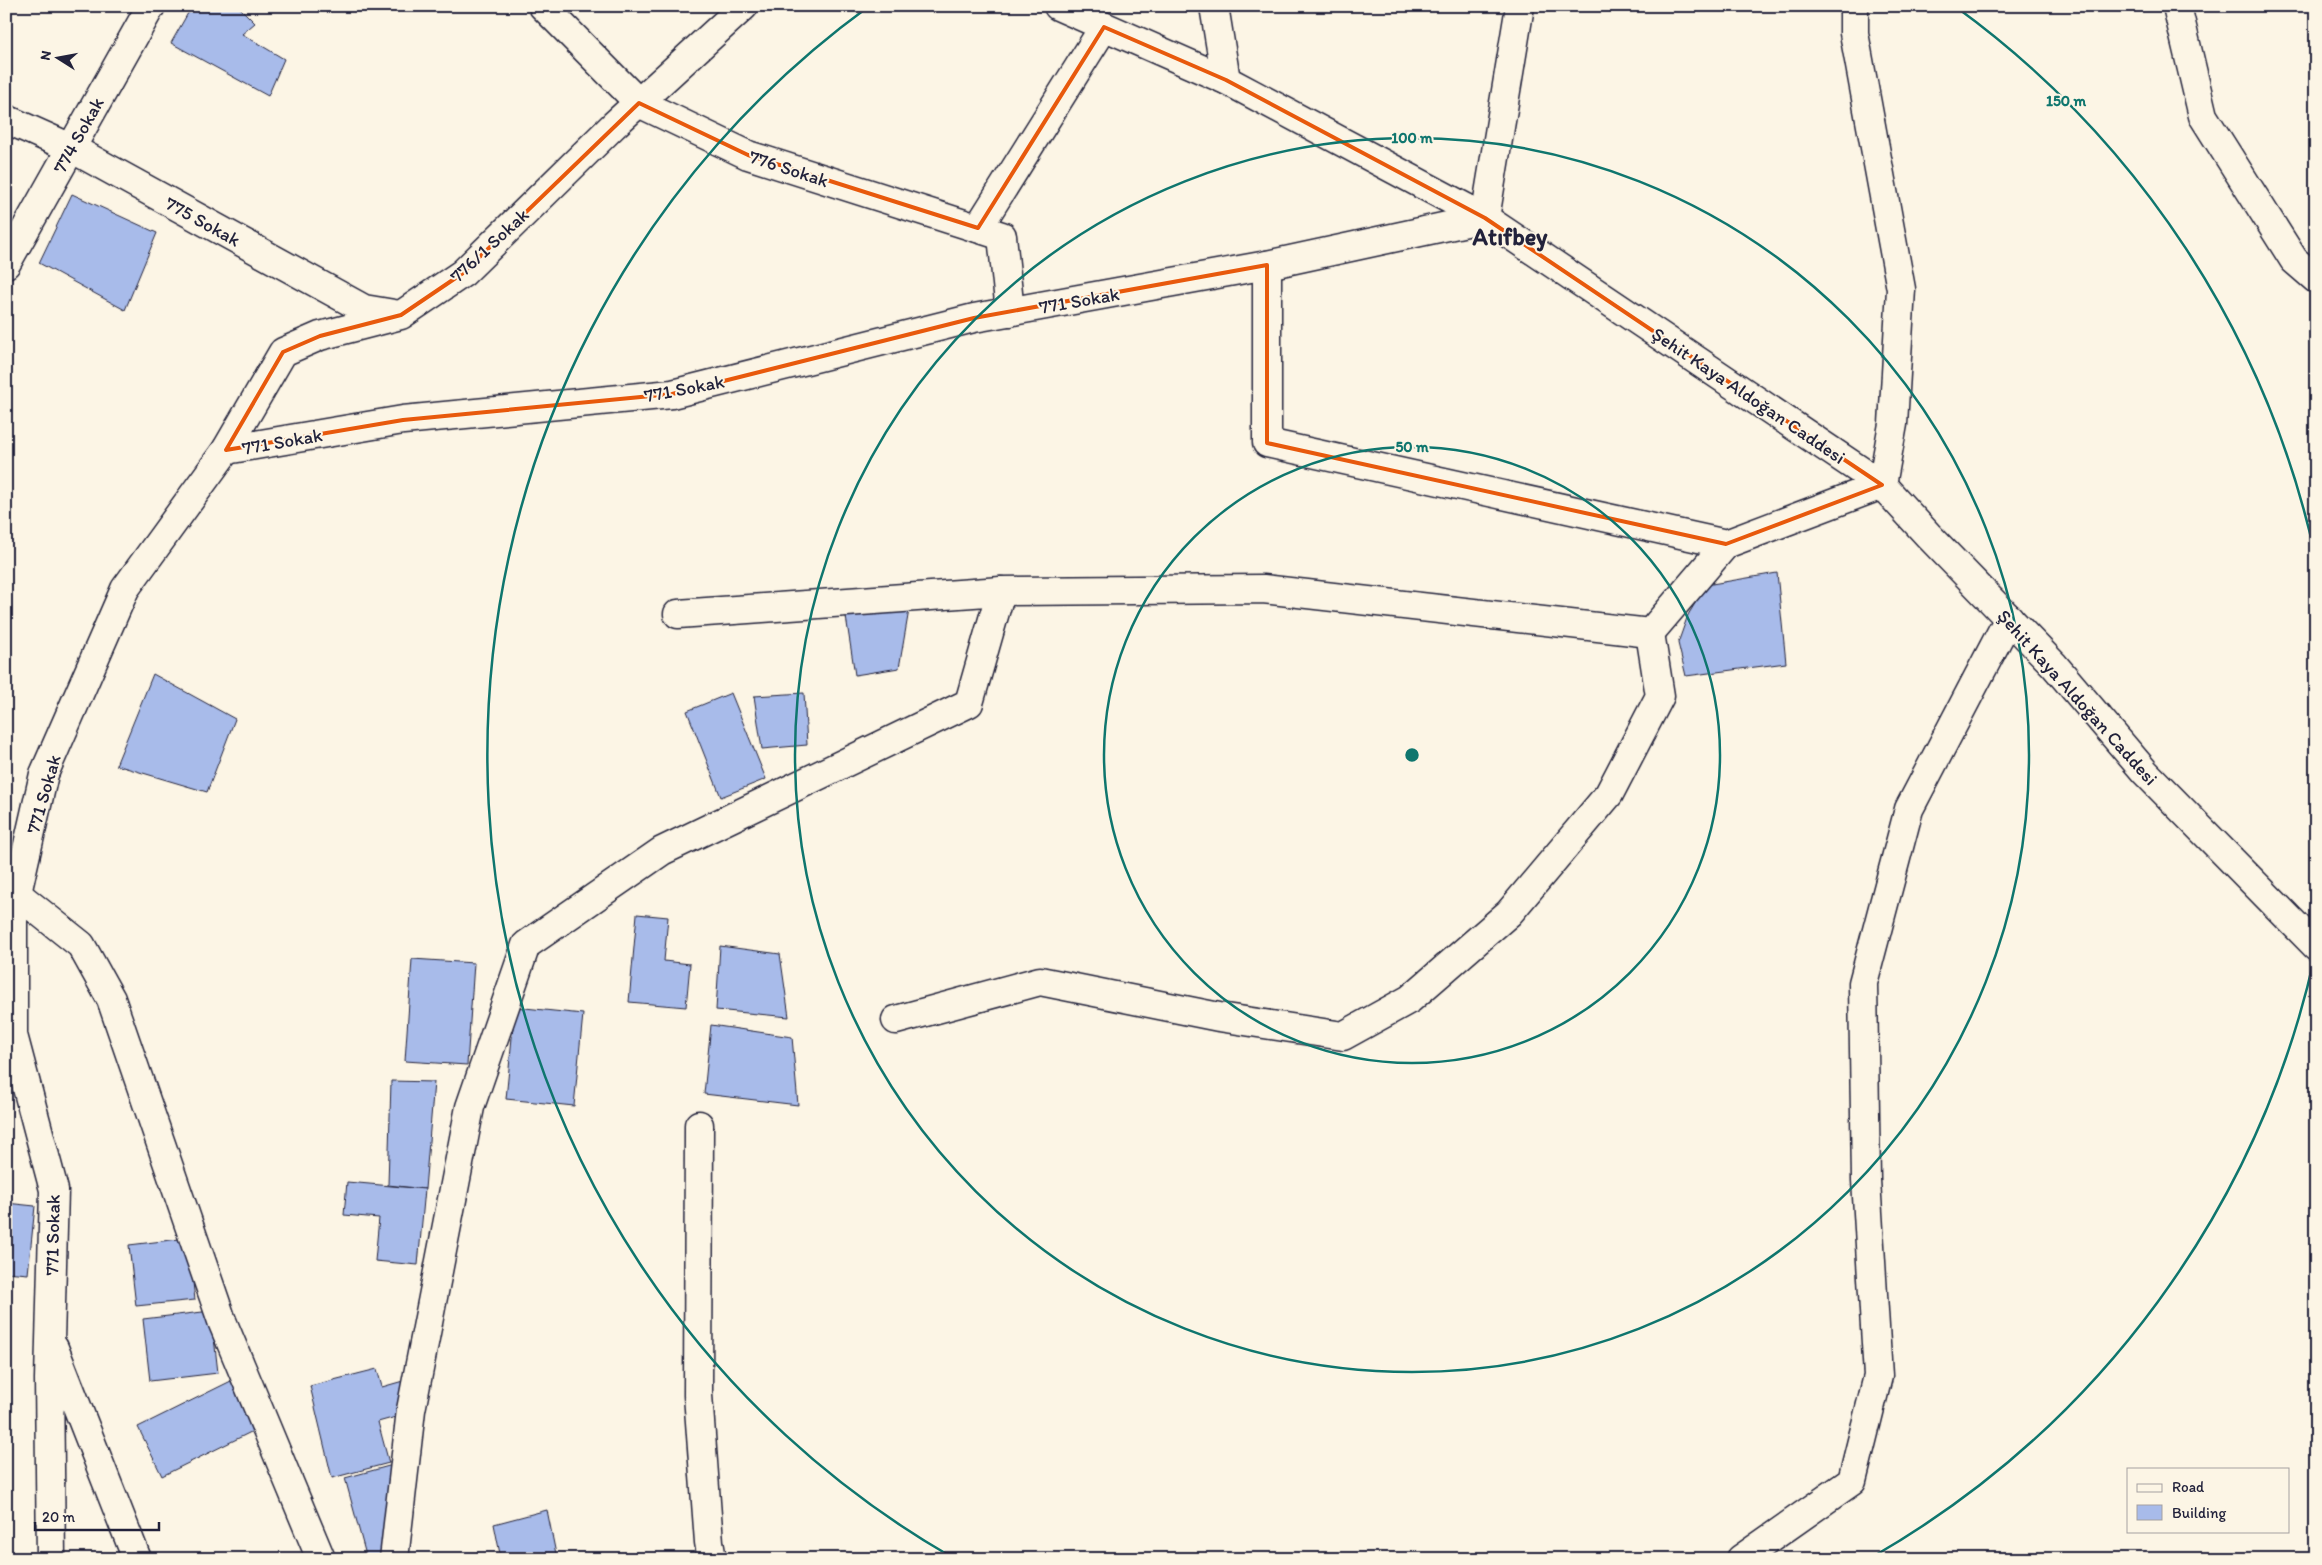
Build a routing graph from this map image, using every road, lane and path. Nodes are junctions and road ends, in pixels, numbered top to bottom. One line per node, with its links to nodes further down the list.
1 (150, 6): 13 (street, 774 Sokak)
2 (543, 6): 11 (street, 776 Sokak)
3 (744, 6): 11 (street, 776/1 Sokak)
4 (1058, 6): 9 (street, Şehit Kaya Aldoğan Caddesi)
5 (1214, 6): 10 (street)
6 (1520, 6): 14 (street)
7 (1854, 6): 22 (street)
8 (2177, 6): 18 (street)
9 (1104, 27): 10 (street, Şehit Kaya Aldoğan Caddesi); 15 (street)
10 (1226, 80): 14 (street, Şehit Kaya Aldoğan Caddesi)
11 (639, 103): 15 (street, 776 Sokak); 20 (street, 776/1 Sokak)
12 (6, 118): 13 (street, 775 Sokak)
13 (71, 148): 16 (street, 774 Sokak); 20 (street, 775 Sokak)
14 (1485, 218): 17 (street, 771 Sokak); 22 (street, Şehit Kaya Aldoğan Caddesi)
15 (978, 228): 19 (street, 776 Sokak)
16 (6, 264)
17 (1266, 264): 19 (street, 771 Sokak); 23 (street)
18 (2316, 280)
19 (1010, 312): 21 (street, 771 Sokak)
20 (402, 315): 21 (street, 776/1 Sokak)
21 (226, 450): 28 (street, 771 Sokak)
22 (1882, 485): 23 (street); 26 (street, Şehit Kaya Aldoğan Caddesi)
23 (1726, 544): 27 (street)
24 (1001, 592): 25 (street); 27 (street); 36 (street)
25 (678, 614)
26 (2009, 618): 29 (street, Şehit Kaya Aldoğan Caddesi); 38 (street)
27 (1650, 633): 30 (street)
28 (17, 894): 32 (street, 771 Sokak); 35 (street)
29 (2316, 946)
30 (896, 1020)
31 (699, 1125): 37 (street)
32 (50, 1336): 33 (street, 771 Sokak); 34 (street)
33 (52, 1559)
34 (137, 1559)
35 (321, 1559)
36 (394, 1559)
37 (712, 1559)
38 (1741, 1559)

